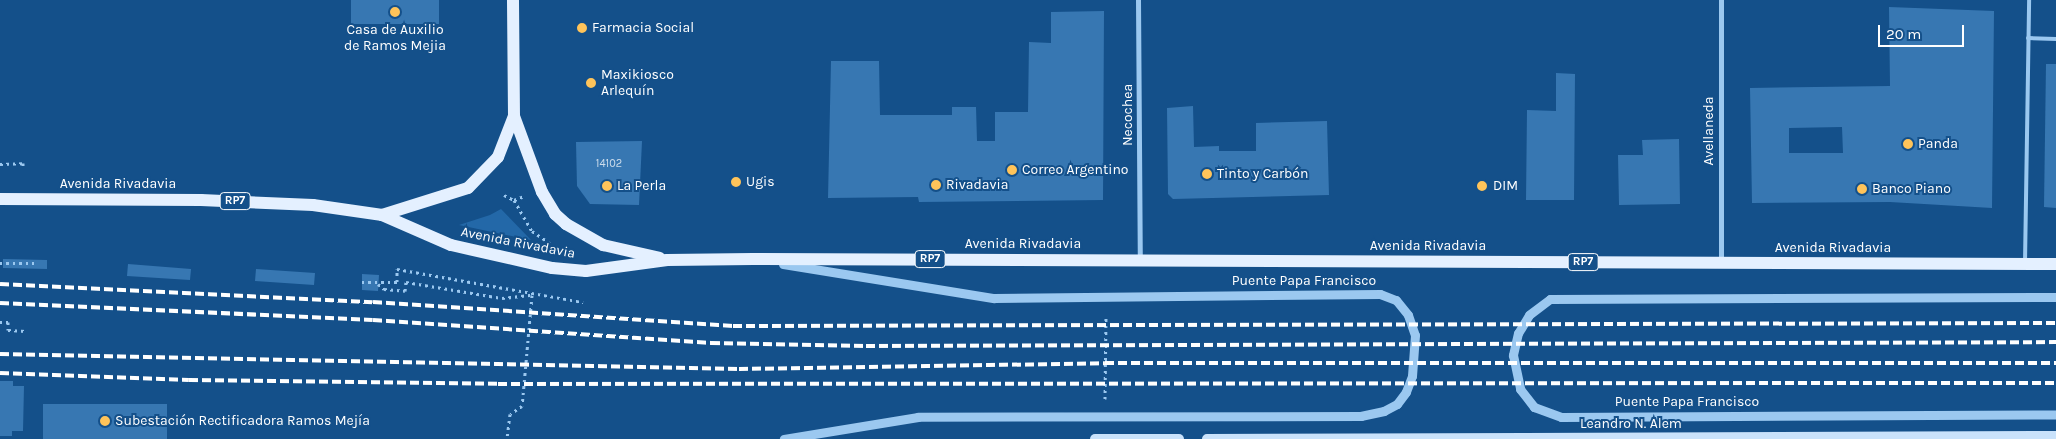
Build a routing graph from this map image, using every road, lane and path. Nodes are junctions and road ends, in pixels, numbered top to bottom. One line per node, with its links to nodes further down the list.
1 (513, 0): 7 (main road)
2 (1138, 0): 15 (street, Necochea)
3 (1720, 0): 17 (street, Avellaneda)
4 (2029, 0): 5 (lane)
5 (2028, 38): 6 (lane); 20 (lane)
6 (2056, 39)
7 (514, 116): 13 (main road); 16 (main road)
8 (0, 164): 9 (path)
9 (23, 169)
10 (504, 195): 11 (path)
11 (523, 197)
12 (0, 199): 13 (main road, Avenida Rivadavia / RP7)
13 (382, 216): 16 (main road, Avenida Rivadavia / RP7)
14 (753, 259): 15 (main road, Avenida Rivadavia / RP7); 16 (main road, Avenida Rivadavia / RP7); 35 (street, Puente Papa Francisco)
15 (1140, 259): 17 (main road, Avenida Rivadavia / RP7)
16 (667, 260)
17 (1721, 262): 20 (main road, Avenida Rivadavia / RP7)
18 (0, 263): 19 (path)
19 (34, 263)
20 (2026, 264): 21 (main road, Avenida Rivadavia / RP7)
21 (2056, 264)
22 (362, 282): 23 (path)
23 (378, 284): 24 (path); 24 (path)
24 (532, 295): 26 (path); 34 (path)
25 (2056, 297): 31 (street, Puente Papa Francisco)
26 (583, 302)
27 (1106, 305): 30 (path)
28 (0, 322): 29 (path)
29 (26, 331)
30 (1105, 403)
31 (2056, 414)
32 (2056, 436): 33 (main road, Leandro N. Alem)
33 (1756, 438): 38 (main road, Leandro N. Alem)
34 (507, 439)
35 (784, 439)
36 (1095, 439): 37 (main road)
37 (1178, 439)
38 (1207, 439)

